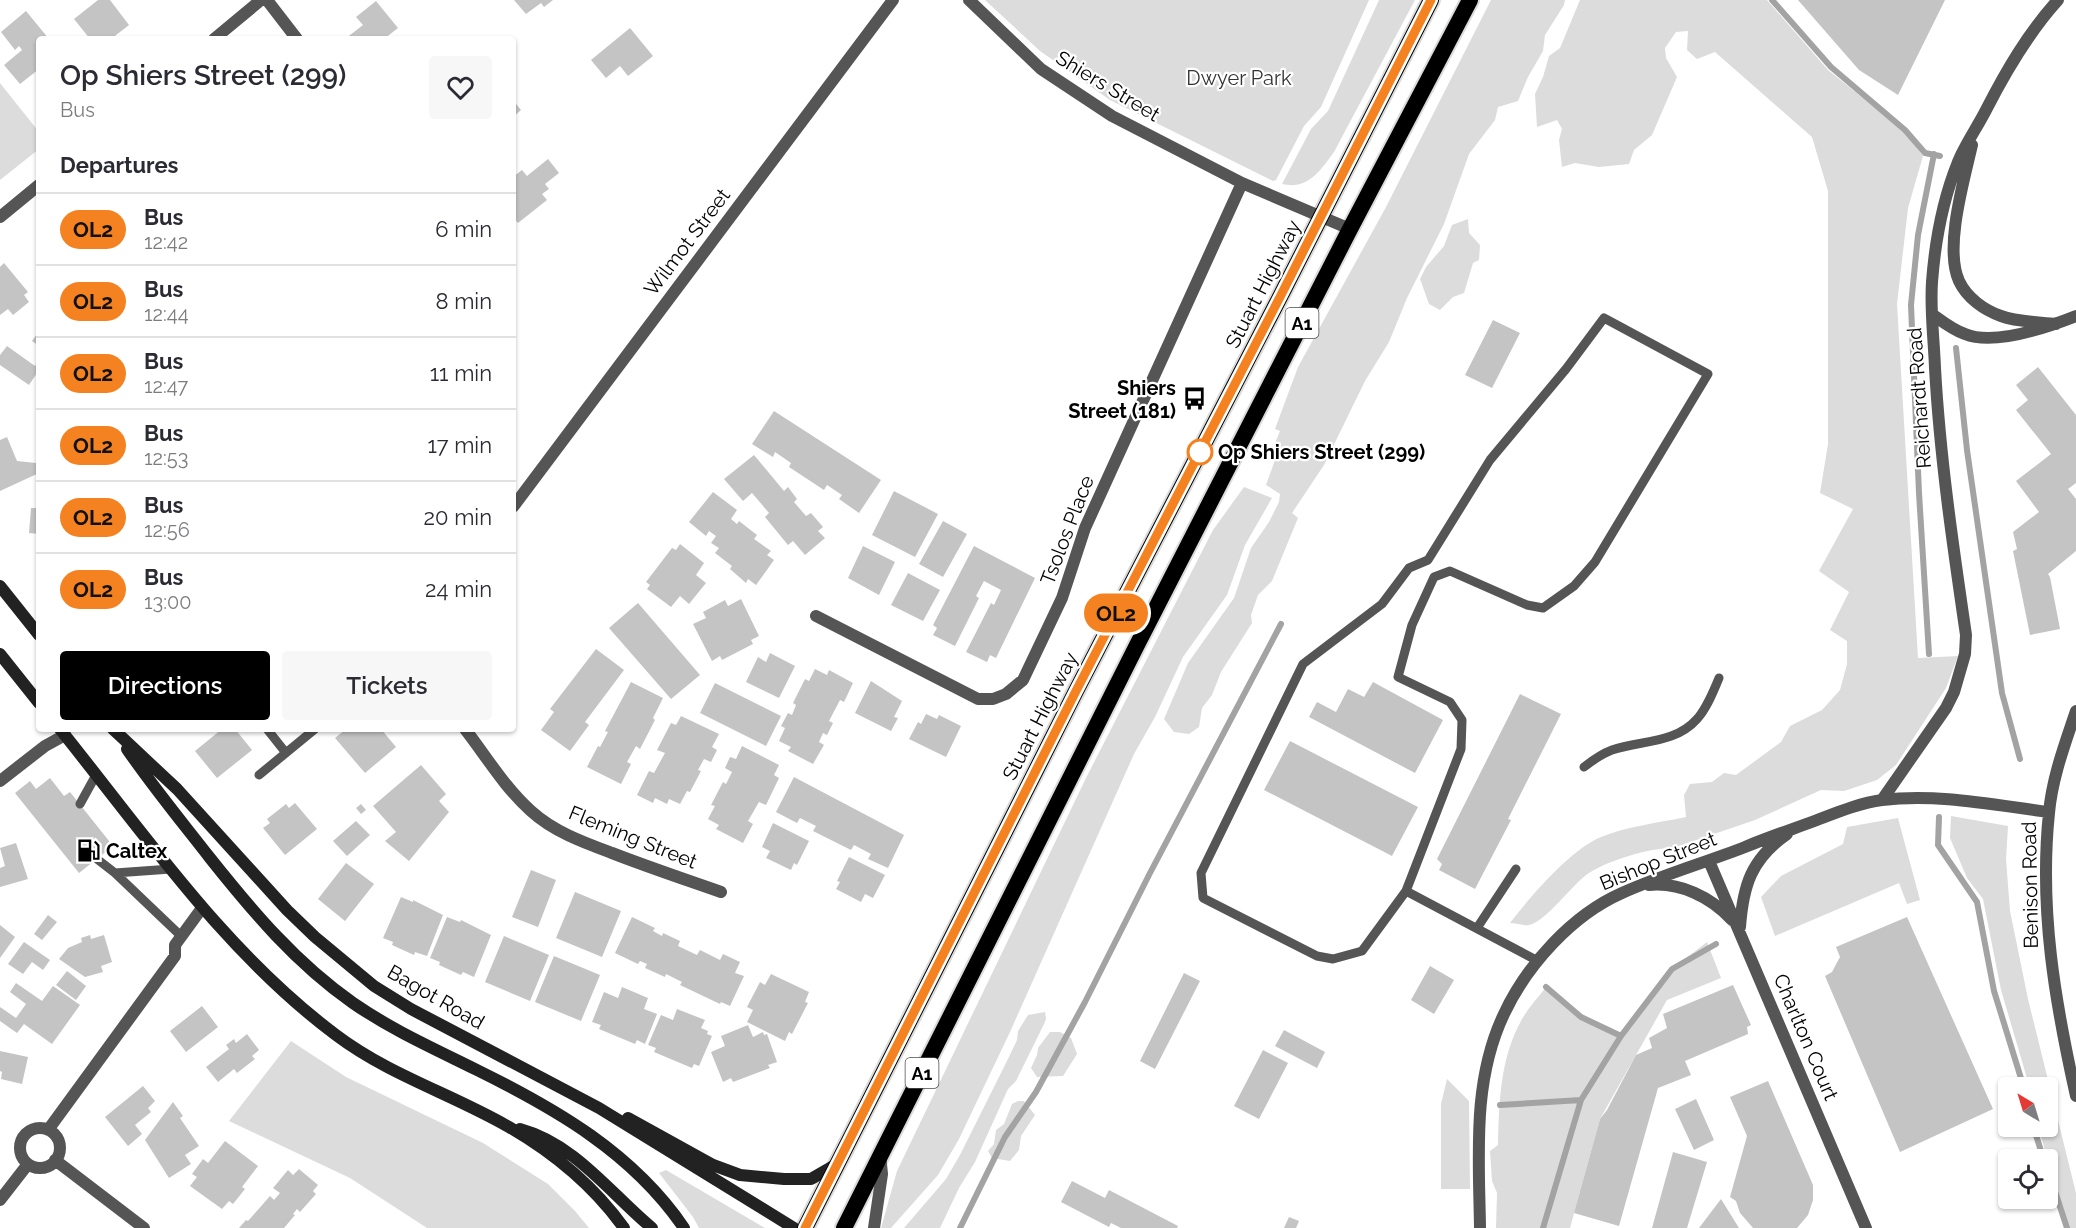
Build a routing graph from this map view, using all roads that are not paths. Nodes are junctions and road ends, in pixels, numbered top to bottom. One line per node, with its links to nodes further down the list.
1 (261, 0): 8 (street)
2 (267, 0): 9 (street)
3 (893, 0): 19 (street, Wilmot Street)
4 (969, 0): 11 (street, Shiers Street)
5 (1431, 0): 13 (highway, Stuart Highway / A1)
6 (1470, 0): 15 (highway, A1)
7 (2058, 0): 10 (street, Reichardt Road)
8 (218, 36)
9 (295, 36)
10 (1974, 135): 16 (street, Reichardt Road); 18 (street)
11 (1242, 183): 13 (street, Shiers Street); 21 (street, Tsolos Place)
12 (36, 192): 14 (street)
13 (1321, 215): 15 (street, Shiers Street); 62 (highway, Stuart Highway / A1)
14 (0, 217)
15 (1350, 229): 59 (highway, A1)
16 (1932, 314): 18 (street); 38 (street, Reichardt Road)
17 (2076, 316): 18 (street)
18 (2056, 324)
19 (516, 503)
20 (0, 586): 22 (main road)
21 (816, 616)
22 (36, 631)
23 (0, 654): 25 (main road)
24 (1719, 678): 34 (lane)
25 (36, 699)
26 (2076, 711): 40 (street, Benison Road)
27 (62, 732): 35 (main road); 37 (street)
28 (115, 732): 67 (main road, Bagot Road)
29 (116, 732): 55 (main road, Bagot Road)
30 (269, 732): 33 (lane)
31 (311, 732): 33 (lane)
32 (467, 732): 49 (street, Fleming Street)
33 (286, 753): 36 (lane)
34 (1584, 767)
35 (96, 775): 39 (lane); 44 (main road)
36 (259, 775)
37 (0, 781)
38 (1882, 800): 40 (street, Bishop Street); 41 (street, Bishop Street)
39 (80, 804)
40 (2049, 812): 56 (street, Benison Road)
41 (1800, 825): 43 (street, Bishop Street); 52 (street)
42 (96, 859): 46 (lane)
43 (1709, 861): 47 (street, Bishop Street); 52 (street, Charlton Court)
44 (171, 869): 46 (lane); 50 (main road)
45 (1516, 869): 51 (lane)
46 (115, 873): 53 (lane)
47 (1634, 888): 52 (street); 54 (street, Bishop Street)
48 (1406, 891): 48 (lane); 51 (lane)
49 (721, 892)
50 (202, 908): 53 (street); 57 (main road)
51 (1477, 928): 54 (lane)
52 (1740, 930): 73 (street, Charlton Court)
53 (178, 940): 58 (street)
54 (1538, 961): 72 (street, Bishop Street)
55 (494, 1052): 62 (main road); 68 (main road, Bagot Road)
56 (2076, 1096)
57 (507, 1126): 65 (main road); 66 (main road)
58 (48, 1130): 60 (street); 61 (street)
59 (880, 1154): 70 (highway, A1); 71 (street)
60 (55, 1160): 61 (street); 64 (street)
61 (28, 1164): 63 (street)
62 (837, 1164): 69 (highway, Stuart Highway / A1)
63 (0, 1200)
64 (144, 1228)
65 (624, 1228)
66 (652, 1228)
67 (684, 1228)
68 (794, 1228)
69 (805, 1228)
70 (844, 1228)
71 (874, 1228)
72 (1480, 1228)
73 (1866, 1228)

